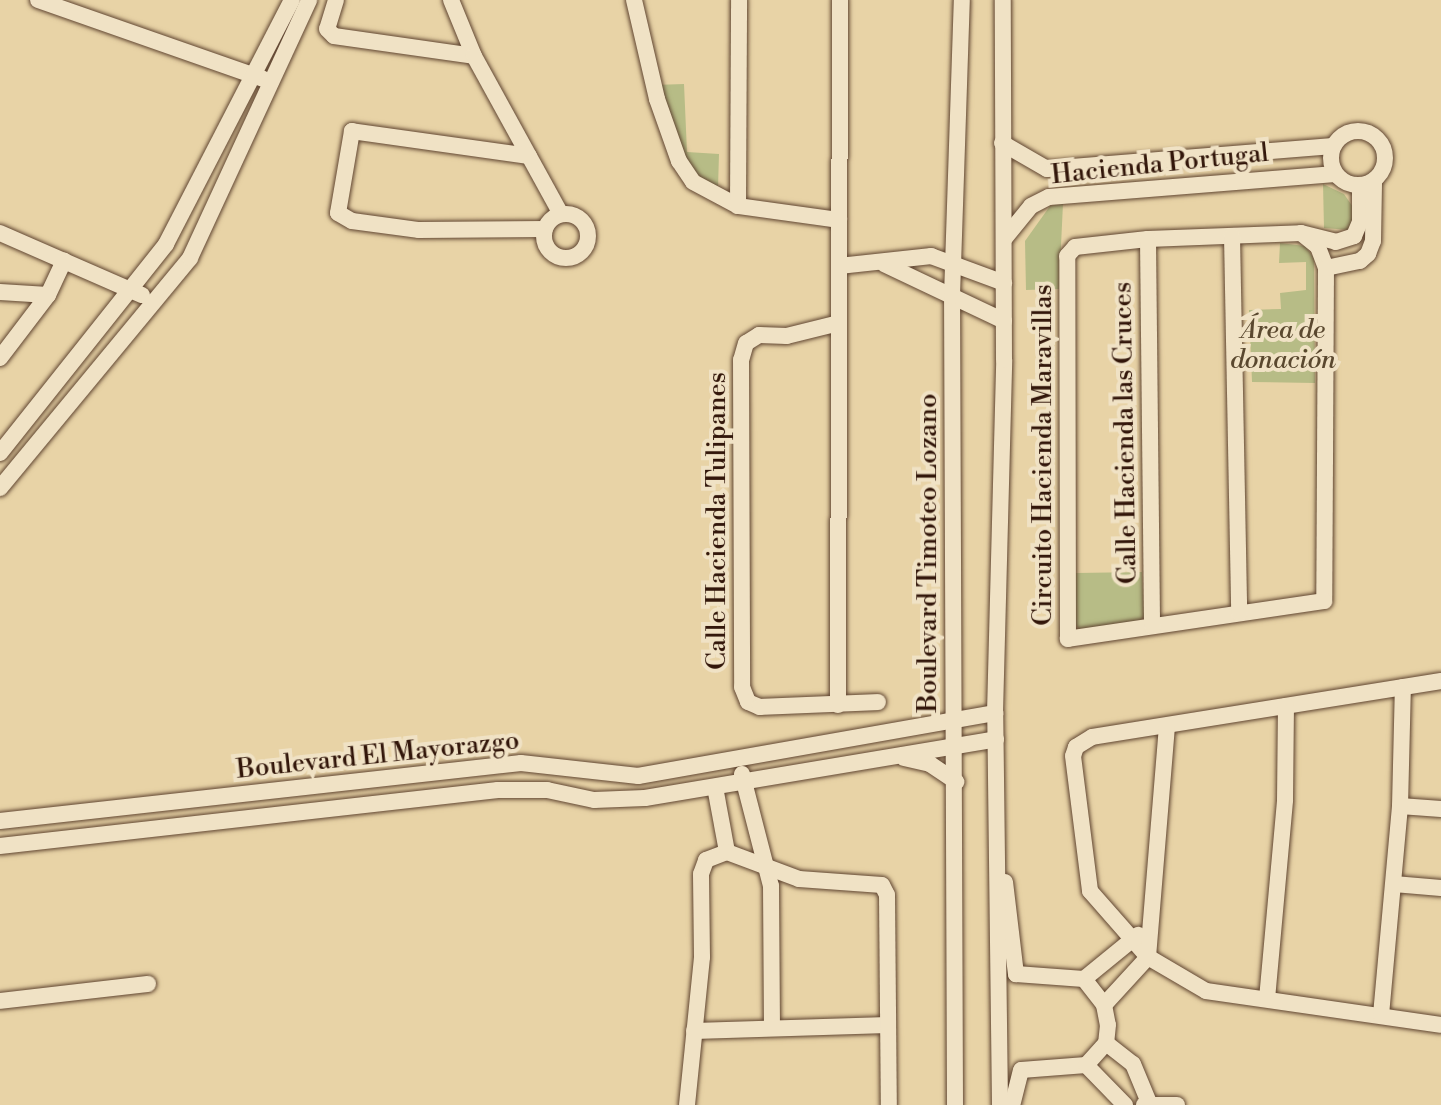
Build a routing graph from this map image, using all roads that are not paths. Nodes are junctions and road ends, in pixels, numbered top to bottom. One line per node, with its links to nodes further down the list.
1 (38, 0): 12 (street)
2 (292, 0): 12 (street)
3 (309, 0): 13 (street)
4 (336, 0): 11 (street)
5 (451, 0): 11 (street)
6 (634, 0): 19 (street)
7 (739, 0): 19 (street)
8 (840, 0): 21 (street)
9 (962, 0): 32 (street, Boulevard Timoteo Lozano)
10 (1003, 0): 14 (street)
11 (474, 56): 16 (street)
12 (255, 76): 13 (street); 36 (street)
13 (273, 83): 40 (street)
14 (1002, 143): 15 (street, Hacienda Portugal); 26 (street)
15 (1333, 146): 17 (street); 18 (street)
16 (529, 156): 20 (street); 22 (street)
17 (1335, 174): 18 (street); 26 (street, Hacienda Portugal)
18 (1367, 184): 24 (street, Circuito Hacienda Maravillas); 33 (street)
19 (738, 206): 21 (street)
20 (561, 214): 22 (street); 22 (street)
21 (839, 220): 31 (street)
22 (545, 229)
23 (0, 233): 29 (street)
24 (1301, 233): 25 (street, Circuito Hacienda Maravillas); 33 (street)
25 (1232, 236): 27 (street, Circuito Hacienda Maravillas); 46 (street)
26 (1005, 238): 34 (street)
27 (1148, 239): 47 (street, Calle Hacienda las Cruces); 47 (street, Circuito Hacienda Maravillas)
28 (936, 258): 30 (street); 32 (street); 35 (street)
29 (64, 260): 36 (street); 38 (street)
30 (884, 264): 31 (street); 35 (street)
31 (839, 266): 42 (street)
32 (954, 266): 34 (street); 39 (street, Boulevard Timoteo Lozano)
33 (1326, 268): 46 (street, Circuito Hacienda Maravillas)
34 (1004, 283): 41 (street)
35 (933, 289): 39 (street)
36 (132, 290): 40 (street); 44 (street)
37 (0, 292): 38 (street)
38 (48, 295): 43 (street)
39 (952, 296): 41 (street); 54 (street, Boulevard Timoteo Lozano)
40 (154, 299): 45 (street)
41 (1004, 321): 53 (street)
42 (839, 323): 51 (street); 51 (street, Calle Hacienda Tulipanes)
43 (0, 358)
44 (0, 453)
45 (0, 488)
46 (1239, 613): 47 (street, Circuito Hacienda Maravillas)
47 (1152, 626)
48 (1441, 681): 49 (street)
49 (1403, 687): 52 (street); 63 (street)
50 (878, 702): 51 (street, Calle Hacienda Tulipanes)
51 (838, 705)
52 (1286, 706): 55 (street); 77 (street)
53 (995, 713): 54 (street, Boulevard El Mayorazgo); 56 (street)
54 (954, 722): 57 (street, Boulevard Timoteo Lozano); 59 (street, Boulevard El Mayorazgo)
55 (1167, 726): 72 (street); 73 (street)
56 (996, 739): 57 (street, Boulevard El Mayorazgo); 68 (street)
57 (955, 745): 58 (street, Boulevard El Mayorazgo); 61 (street, Boulevard Timoteo Lozano)
58 (899, 757): 60 (street, Boulevard El Mayorazgo); 61 (street)
59 (720, 763): 60 (street); 65 (street, Boulevard El Mayorazgo)
60 (747, 782): 62 (street, Boulevard El Mayorazgo); 69 (street)
61 (957, 782): 90 (street, Boulevard Timoteo Lozano)
62 (715, 787): 66 (street, Boulevard El Mayorazgo); 67 (street)
63 (1400, 806): 64 (street); 70 (street)
64 (1441, 809)
65 (0, 821)
66 (0, 846)
67 (727, 852): 69 (street); 84 (street)
68 (996, 858): 75 (street); 91 (street)
69 (768, 865): 81 (street); 83 (street)
70 (1394, 884): 71 (street); 80 (street)
71 (1441, 888)
72 (1150, 929): 73 (street); 74 (street)
73 (1131, 939): 74 (street); 75 (street)
74 (1148, 957): 77 (street); 79 (street)
75 (1084, 979): 79 (street)
76 (148, 984): 78 (street)
77 (1267, 999): 80 (street)
78 (0, 1001)
79 (1104, 1005): 85 (street)
80 (1381, 1015): 82 (street)
81 (888, 1025): 83 (street); 89 (street)
82 (1441, 1025)
83 (772, 1028): 84 (street)
84 (694, 1031): 88 (street)
85 (1106, 1043): 86 (street); 87 (street)
86 (1086, 1065): 92 (street); 93 (street)
87 (1148, 1104): 94 (street)
88 (687, 1105)
89 (889, 1105)
90 (955, 1105)
91 (1000, 1105)
92 (1012, 1105)
93 (1125, 1105)
94 (1177, 1105)

